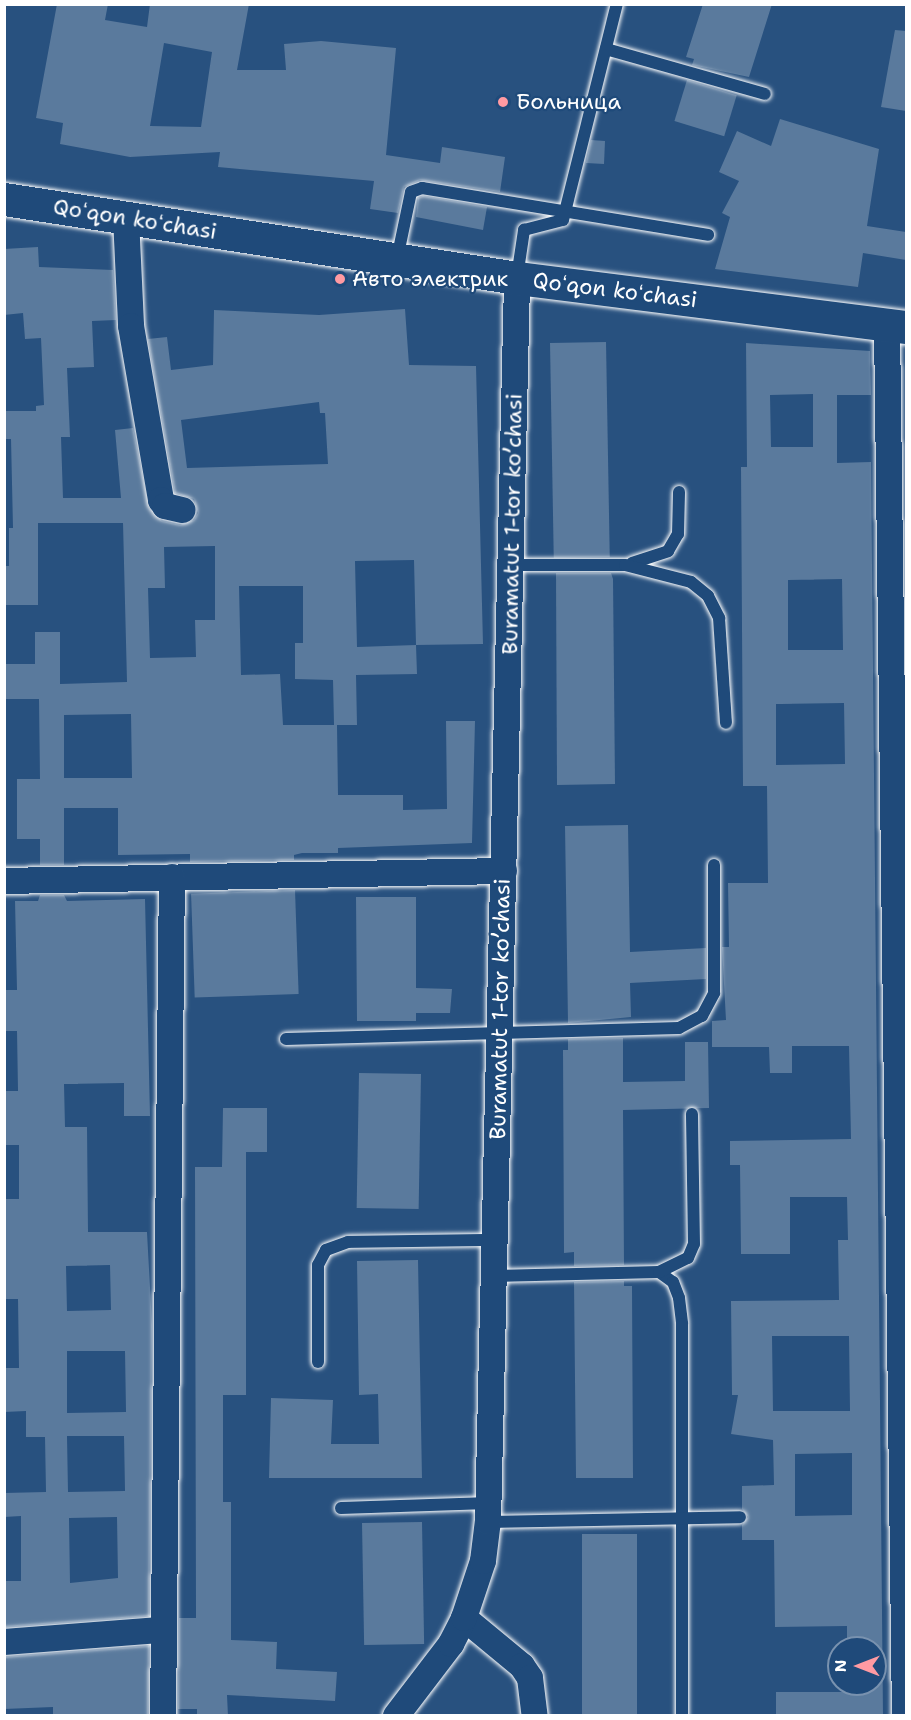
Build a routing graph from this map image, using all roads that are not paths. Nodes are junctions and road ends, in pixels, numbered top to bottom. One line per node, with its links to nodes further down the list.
1 (617, 4): 2 (lane)
2 (606, 49): 3 (lane); 5 (lane)
3 (765, 94)
4 (4, 199): 6 (main road, Qoʻqon koʻchasi)
5 (566, 211): 7 (lane); 8 (lane); 9 (lane)
6 (126, 218): 8 (main road, Qoʻqon koʻchasi); 12 (street)
7 (708, 235)
8 (397, 260): 9 (main road, Qoʻqon koʻchasi)
9 (517, 278): 10 (main road, Qoʻqon koʻchasi); 13 (street, Buramatut 1-tor koʼchasi)
10 (897, 326): 26 (street)
11 (680, 492): 14 (lane)
12 (183, 510)
13 (510, 565): 14 (lane); 17 (street, Buramatut 1-tor koʼchasi)
14 (625, 565): 15 (lane)
15 (726, 723)
16 (714, 865): 20 (lane)
17 (504, 871): 18 (street); 20 (street, Buramatut 1-tor koʼchasi)
18 (172, 877): 19 (street); 33 (street)
19 (4, 881)
20 (499, 1033): 21 (lane); 23 (street, Buramatut 1-tor koʼchasi)
21 (286, 1039)
22 (692, 1114): 24 (lane)
23 (495, 1240): 25 (street, Buramatut 1-tor koʼchasi); 27 (lane)
24 (659, 1272): 25 (lane); 31 (lane)
25 (494, 1276): 29 (street, Buramatut 1-tor koʼchasi)
26 (903, 1291): 39 (street)
27 (318, 1362)
28 (341, 1508): 29 (lane)
29 (489, 1513): 31 (lane); 32 (street, Buramatut 1-tor koʼchasi)
30 (740, 1517): 31 (lane)
31 (683, 1518): 38 (lane)
32 (464, 1618): 36 (street, Buramatut 1-tor koʼchasi); 37 (street)
33 (160, 1630): 34 (street); 35 (street)
34 (4, 1642)
35 (163, 1716)
36 (396, 1716)
37 (535, 1716)
38 (682, 1716)
39 (905, 1716)

